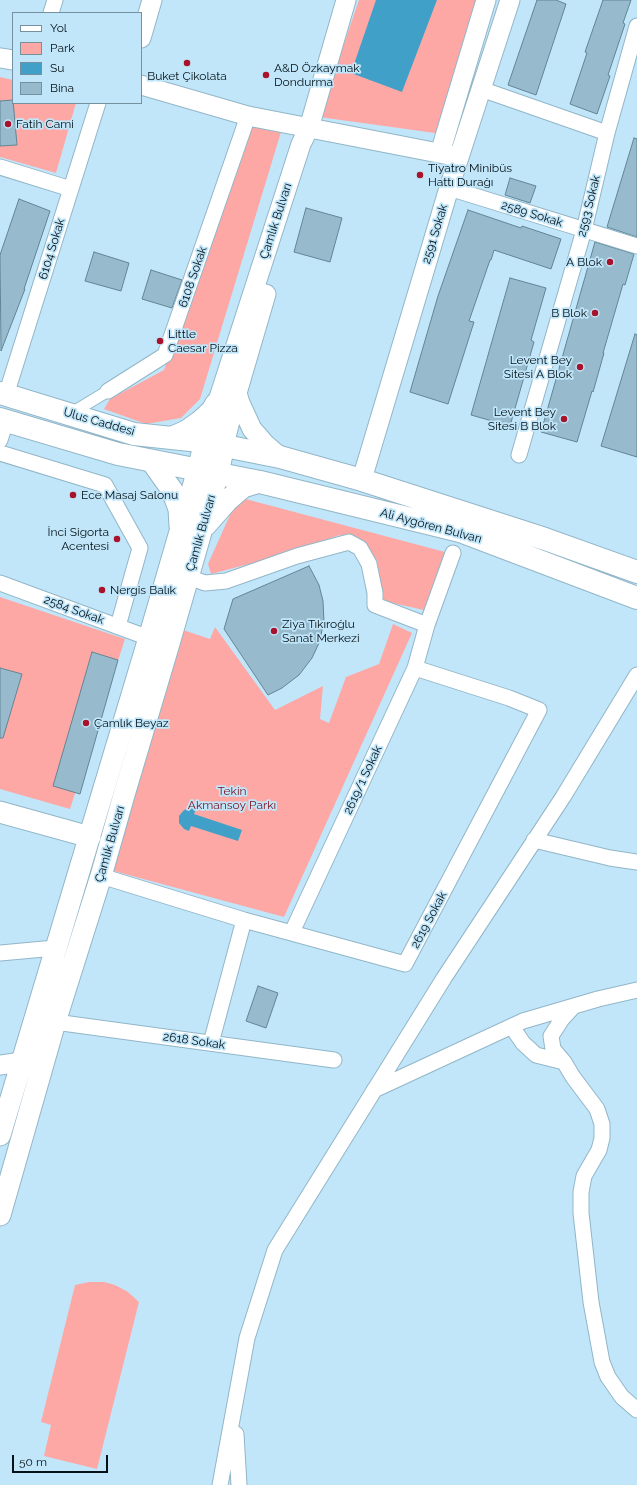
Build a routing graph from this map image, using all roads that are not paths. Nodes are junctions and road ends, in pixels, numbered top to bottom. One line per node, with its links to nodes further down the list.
1 (56, 0): 6 (street)
2 (152, 0): 8 (street)
3 (346, 0): 15 (street, Çamlık Bulvarı)
4 (486, 0): 17 (street)
5 (510, 0): 12 (street, 2591 Sokak)
6 (51, 12)
7 (637, 26): 16 (street, 2593 Sokak)
8 (142, 35)
9 (0, 58): 10 (street)
10 (12, 60)
11 (142, 85): 14 (street)
12 (481, 89): 16 (street); 18 (street, 2591 Sokak)
13 (98, 104): 20 (street, 6104 Sokak)
14 (248, 116): 15 (street); 24 (street, 6108 Sokak)
15 (309, 128): 17 (street); 26 (street, Çamlık Bulvarı)
16 (607, 133): 22 (street, 2593 Sokak)
17 (440, 153): 18 (street)
18 (459, 157): 21 (street, 2591 Sokak)
19 (0, 167): 20 (street)
20 (71, 188): 25 (street, 6104 Sokak)
21 (449, 188): 22 (street, 2589 Sokak); 35 (street, 2591 Sokak)
22 (584, 230): 23 (street, 2589 Sokak); 32 (street, 2593 Sokak)
23 (637, 246)
24 (108, 391): 27 (street, 6108 Sokak)
25 (3, 394): 27 (main road, Ulus Caddesi)
26 (228, 395): 29 (street); 30 (street, Çamlık Bulvarı); 33 (street)
27 (70, 414): 29 (main road, Ulus Caddesi)
28 (2, 427): 34 (main road, Ulus Caddesi)
29 (170, 437): 30 (main road, Ulus Caddesi)
30 (215, 443): 33 (main road, Ali Aygören Bulvarı); 36 (main road, Çamlık Bulvarı)
31 (0, 453): 45 (street)
32 (519, 455)
33 (280, 456): 40 (main road, Ali Aygören Bulvarı)
34 (152, 462): 36 (main road, Ulus Caddesi); 38 (main road)
35 (365, 469)
36 (208, 471): 37 (main road, Ali Aygören Bulvarı); 38 (main road, Çamlık Bulvarı)
37 (260, 482): 38 (main road); 43 (main road, Ali Aygören Bulvarı)
38 (190, 532): 41 (main road, Çamlık Bulvarı); 46 (main road, Çamlık Bulvarı)
39 (453, 553): 44 (street, 2619/1 Sokak)
40 (637, 572)
41 (188, 577): 44 (street); 53 (main road, Çamlık Bulvarı)
42 (0, 582): 45 (street, 2584 Sokak)
43 (637, 598)
44 (427, 625): 47 (street, 2619/1 Sokak)
45 (118, 626): 46 (street, 2584 Sokak)
46 (149, 638): 50 (main road, Çamlık Bulvarı)
47 (415, 668): 55 (street, 2619/1 Sokak); 55 (street, 2619 Sokak)
48 (637, 675): 51 (street)
49 (0, 812): 50 (main road)
50 (82, 840): 53 (street); 56 (main road, Çamlık Bulvarı)
51 (534, 840): 52 (street); 67 (street)
52 (637, 862)
53 (101, 876): 54 (street, 2619 Sokak); 60 (main road, Çamlık Bulvarı)
54 (244, 920): 55 (street, 2619 Sokak); 62 (street)
55 (292, 932)
56 (55, 948): 57 (street); 64 (main road, Çamlık Bulvarı)
57 (0, 953)
58 (635, 987): 59 (street)
59 (574, 1006): 61 (street); 65 (street)
60 (55, 1022): 62 (street, 2618 Sokak); 69 (main road, Çamlık Bulvarı)
61 (512, 1027): 65 (street); 67 (street)
62 (211, 1043): 63 (street, 2618 Sokak)
63 (334, 1060)
64 (22, 1062): 66 (street); 68 (main road, Çamlık Bulvarı)
65 (564, 1062): 71 (street)
66 (0, 1065)
67 (374, 1090): 70 (street)
68 (0, 1135)
69 (0, 1215)
70 (236, 1401): 72 (street); 73 (street)
71 (637, 1410)
72 (220, 1485)
73 (239, 1485)

